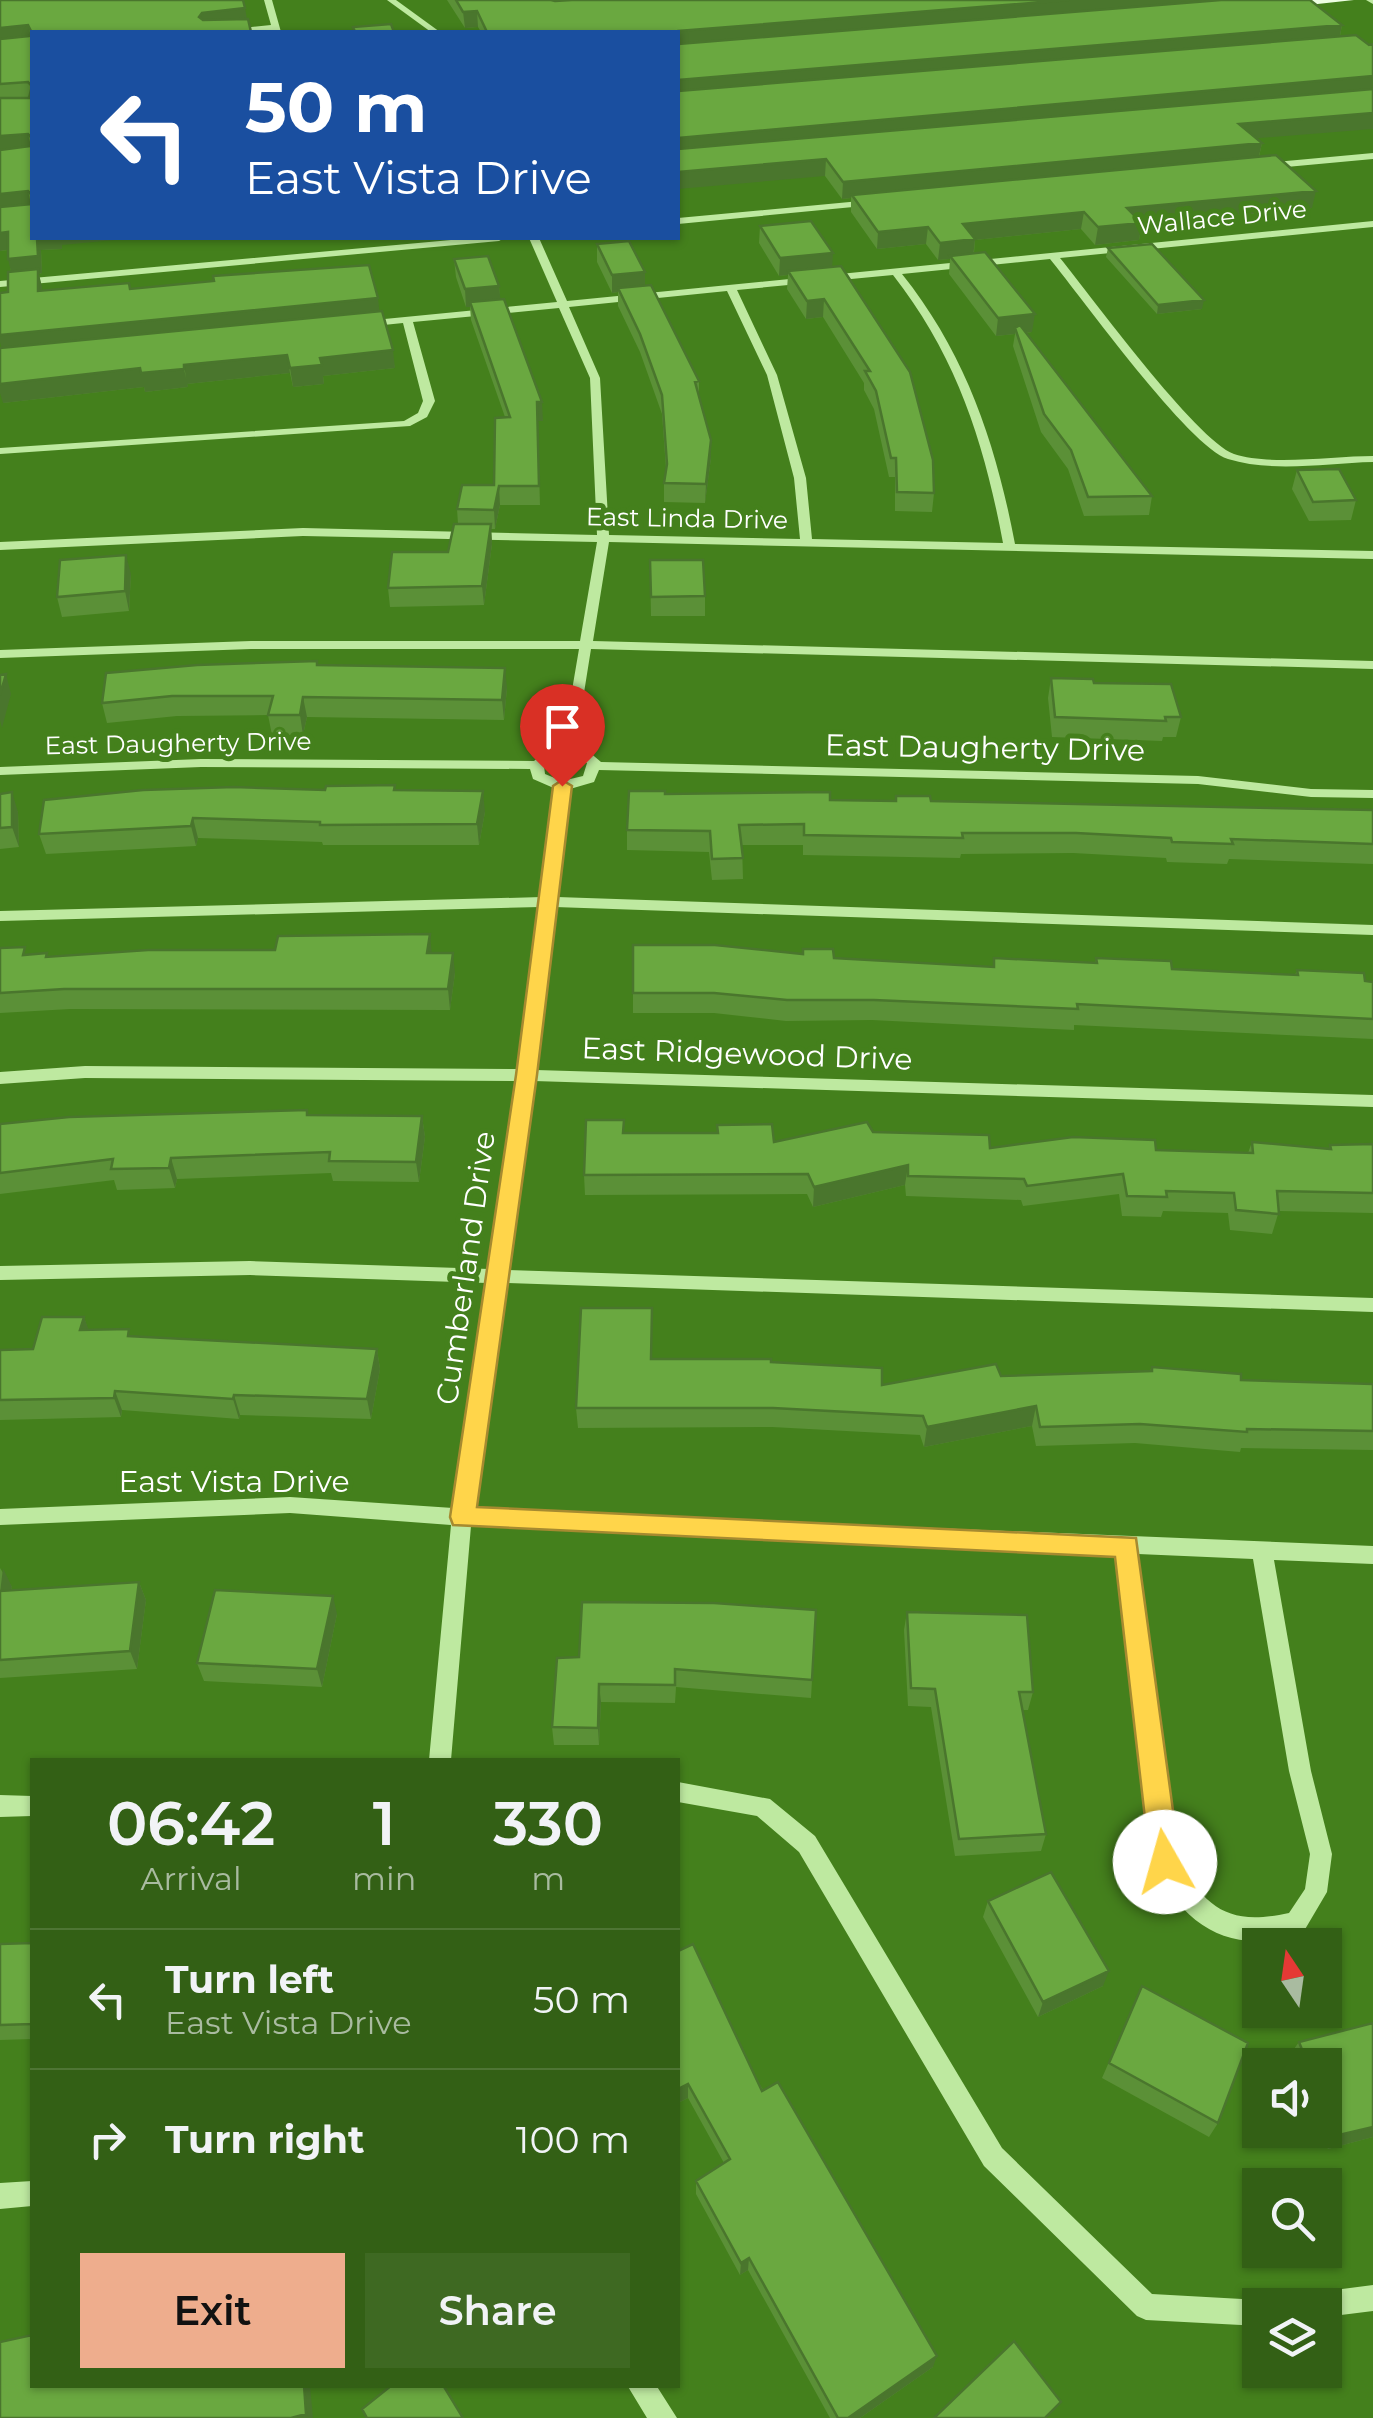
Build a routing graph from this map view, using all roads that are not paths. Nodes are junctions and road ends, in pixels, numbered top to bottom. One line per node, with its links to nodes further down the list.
1 (268, 0): 5 (street)
2 (391, 0): 6 (street)
3 (1348, 0): 4 (main road)
4 (1272, 6)
5 (276, 30)
6 (433, 30)
7 (1373, 156): 8 (street)
8 (1254, 167)
9 (876, 202): 10 (street)
10 (680, 221)
11 (1373, 224): 14 (street, Wallace Drive)
12 (477, 240): 16 (street)
13 (535, 240): 18 (street)
14 (1054, 256): 15 (street, Wallace Drive); 22 (street)
15 (896, 272): 17 (street, Wallace Drive); 26 (street)
16 (0, 284)
17 (731, 288): 18 (street, Wallace Drive); 24 (street)
18 (562, 305): 19 (street, Wallace Drive); 23 (street)
19 (407, 320): 20 (street, Wallace Drive); 21 (street)
20 (349, 326)
21 (0, 451)
22 (1373, 459)
23 (603, 540): 24 (street, East Linda Drive); 25 (street, East Linda Drive); 28 (street)
24 (806, 542): 26 (street, East Linda Drive)
25 (0, 546)
26 (1010, 547): 27 (street, East Linda Drive)
27 (1373, 555)
28 (585, 646): 29 (street); 30 (street); 31 (street)
29 (0, 654)
30 (1373, 665)
31 (568, 752): 32 (street); 33 (street)
32 (537, 765): 34 (street, East Daugherty Drive); 35 (street)
33 (595, 766): 35 (street); 36 (street, East Daugherty Drive)
34 (0, 772)
35 (562, 786): 37 (street, Cumberland Drive)
36 (1373, 794)
37 (548, 902): 38 (street); 39 (street); 40 (street, Cumberland Drive)
38 (0, 916)
39 (1373, 930)
40 (527, 1075): 41 (street, East Ridgewood Drive); 42 (street, East Ridgewood Drive); 44 (street, Cumberland Drive)
41 (0, 1078)
42 (1373, 1101)
43 (0, 1274): 44 (street)
44 (498, 1274): 45 (street); 47 (street, Cumberland Drive)
45 (1373, 1305)
46 (0, 1517): 47 (street, East Vista Drive)
47 (462, 1517): 48 (street, East Vista Drive); 51 (street, Cumberland Drive)
48 (1127, 1546): 49 (street, East Vista Drive); 49 (street)
49 (1262, 1551): 50 (street, East Vista Drive)
50 (1373, 1555)
51 (436, 1758)
52 (680, 1792): 59 (street)
53 (0, 1806): 54 (street)
54 (30, 1806)
55 (30, 2194): 56 (street)
56 (0, 2196)
57 (1373, 2298): 58 (street)
58 (1342, 2302)
59 (1242, 2312)
60 (642, 2388): 61 (street)
61 (662, 2418)

